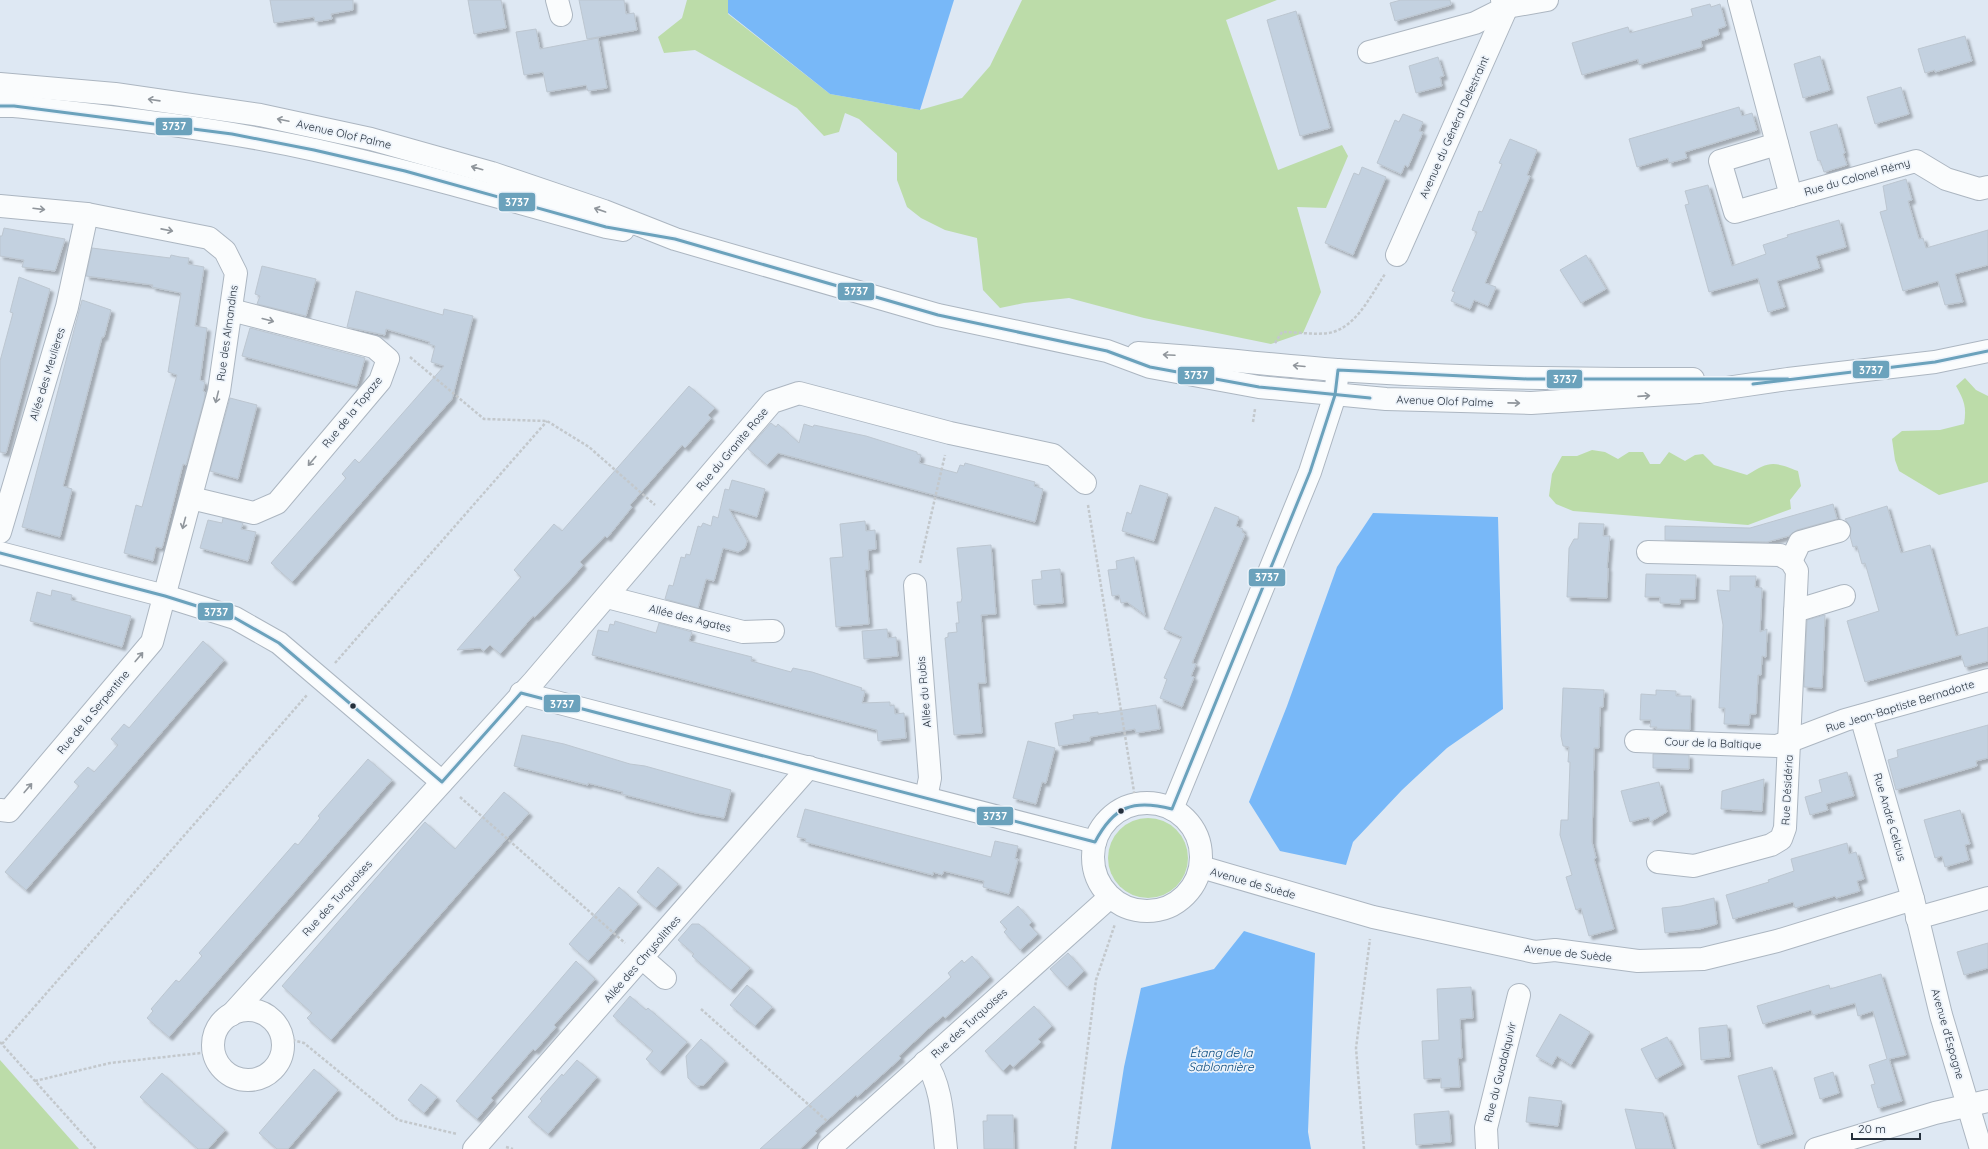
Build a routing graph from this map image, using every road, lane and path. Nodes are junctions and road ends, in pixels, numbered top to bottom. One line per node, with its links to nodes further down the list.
1 (1546, 0): 3 (street)
2 (1739, 0): 7 (street, Rue du Colonel Rémy)
3 (1504, 4): 4 (street); 13 (street, Avenue du Général Delestraint)
4 (1369, 52)
5 (0, 84): 12 (street, Avenue Olof Palme, one-way to 5)
6 (0, 106): 12 (street, Avenue Olof Palme)
7 (1778, 144): 9 (street, Rue du Colonel Rémy); 9 (street, Rue du Colonel Rémy)
8 (1988, 186): 9 (street, Rue du Colonel Rémy)
9 (1791, 196)
10 (0, 206): 11 (street, Rue des Almandins, one-way to 11)
11 (87, 214): 14 (street, Rue des Almandins, one-way to 14); 30 (street, Allée des Meulières)
12 (675, 239): 15 (street, Avenue Olof Palme)
13 (1397, 255): 18 (path)
14 (231, 310): 17 (street, one-way to 17); 27 (street, Rue des Almandins, one-way to 27)
15 (1107, 351): 18 (street, Avenue Olof Palme, one-way to 15); 21 (street, Avenue Olof Palme)
16 (1988, 351): 20 (street, Avenue Olof Palme)
17 (388, 359): 23 (path); 27 (street, Rue de la Topaze, one-way to 27)
18 (1272, 364): 19 (street, Avenue Olof Palme, one-way to 18)
19 (1338, 370): 20 (street, Avenue Olof Palme); 22 (street)
20 (1788, 379): 22 (street, Avenue Olof Palme, one-way to 20)
21 (1259, 387): 22 (street, Avenue Olof Palme); 24 (path)
22 (1335, 395): 50 (street)
23 (547, 421): 28 (path); 40 (path)
24 (1253, 422)
25 (950, 433): 26 (street, Rue du Granite Rose); 28 (street, Rue du Granite Rose); 34 (path)
26 (1085, 483): 49 (path)
27 (191, 498): 35 (street, Rue des Almandins, one-way to 35)
28 (672, 520): 37 (street, Rue du Granite Rose)
29 (1839, 531): 33 (street)
30 (0, 532)
31 (1648, 552): 33 (street)
32 (0, 553): 35 (street)
33 (1791, 561): 38 (street, Rue Désidéria)
34 (915, 585): 48 (street, Allée du Rubis)
35 (165, 596): 40 (street); 51 (street, Rue de la Serpentine, one-way to 35)
36 (1844, 596): 38 (street)
37 (607, 597): 39 (street, Allée des Agates); 42 (street, Rue du Granite Rose)
38 (1795, 611): 45 (street, Rue Désidéria)
39 (774, 631)
40 (322, 678): 47 (street); 65 (path)
41 (1988, 680): 43 (street, Rue Jean-Baptiste Bernadotte)
42 (521, 693): 46 (street); 47 (street, Rue des Turquoises)
43 (1861, 716): 45 (street, Rue Jean-Baptiste Bernadotte); 57 (street, Rue André Celcius)
44 (1636, 741): 45 (street, Cour de la Baltique)
45 (1789, 742): 53 (street, Rue Désidéria)
46 (809, 768): 48 (street); 59 (street, Allée des Chrysolithes)
47 (442, 782): 59 (path); 63 (street, Rue des Turquoises)
48 (926, 798): 52 (street)
49 (1136, 804): 50 (street); 52 (street)
50 (1172, 809): 54 (street)
51 (0, 810)
52 (1095, 842): 56 (street)
53 (1658, 862)
54 (1201, 868): 56 (street); 58 (street, Avenue de Suède)
55 (1988, 898): 57 (street, Avenue de Suède)
56 (1116, 901): 67 (street, Rue des Turquoises); 75 (path)
57 (1915, 909): 58 (street, Avenue de Suède); 69 (street, Avenue d'Espagne)
58 (1373, 917): 76 (path)
59 (642, 958): 60 (street); 71 (street, Allée des Chrysolithes)
60 (665, 978)
61 (1519, 995): 77 (street, Rue du Guadalquivir)
62 (701, 1010): 70 (path)
63 (232, 1015): 64 (street); 66 (street)
64 (280, 1038): 66 (street); 71 (path)
65 (1, 1043): 68 (path)
66 (217, 1051): 68 (path)
67 (925, 1062): 70 (street, Rue des Turquoises); 74 (street)
68 (35, 1081): 72 (path)
69 (1978, 1103): 78 (street); 79 (street, Avenue d'Espagne)
70 (836, 1142)
71 (477, 1144): 73 (path)
72 (96, 1149)
73 (513, 1149)
74 (946, 1149)
75 (1075, 1149)
76 (1364, 1149)
77 (1487, 1149)
78 (1816, 1149)
79 (1981, 1149)

